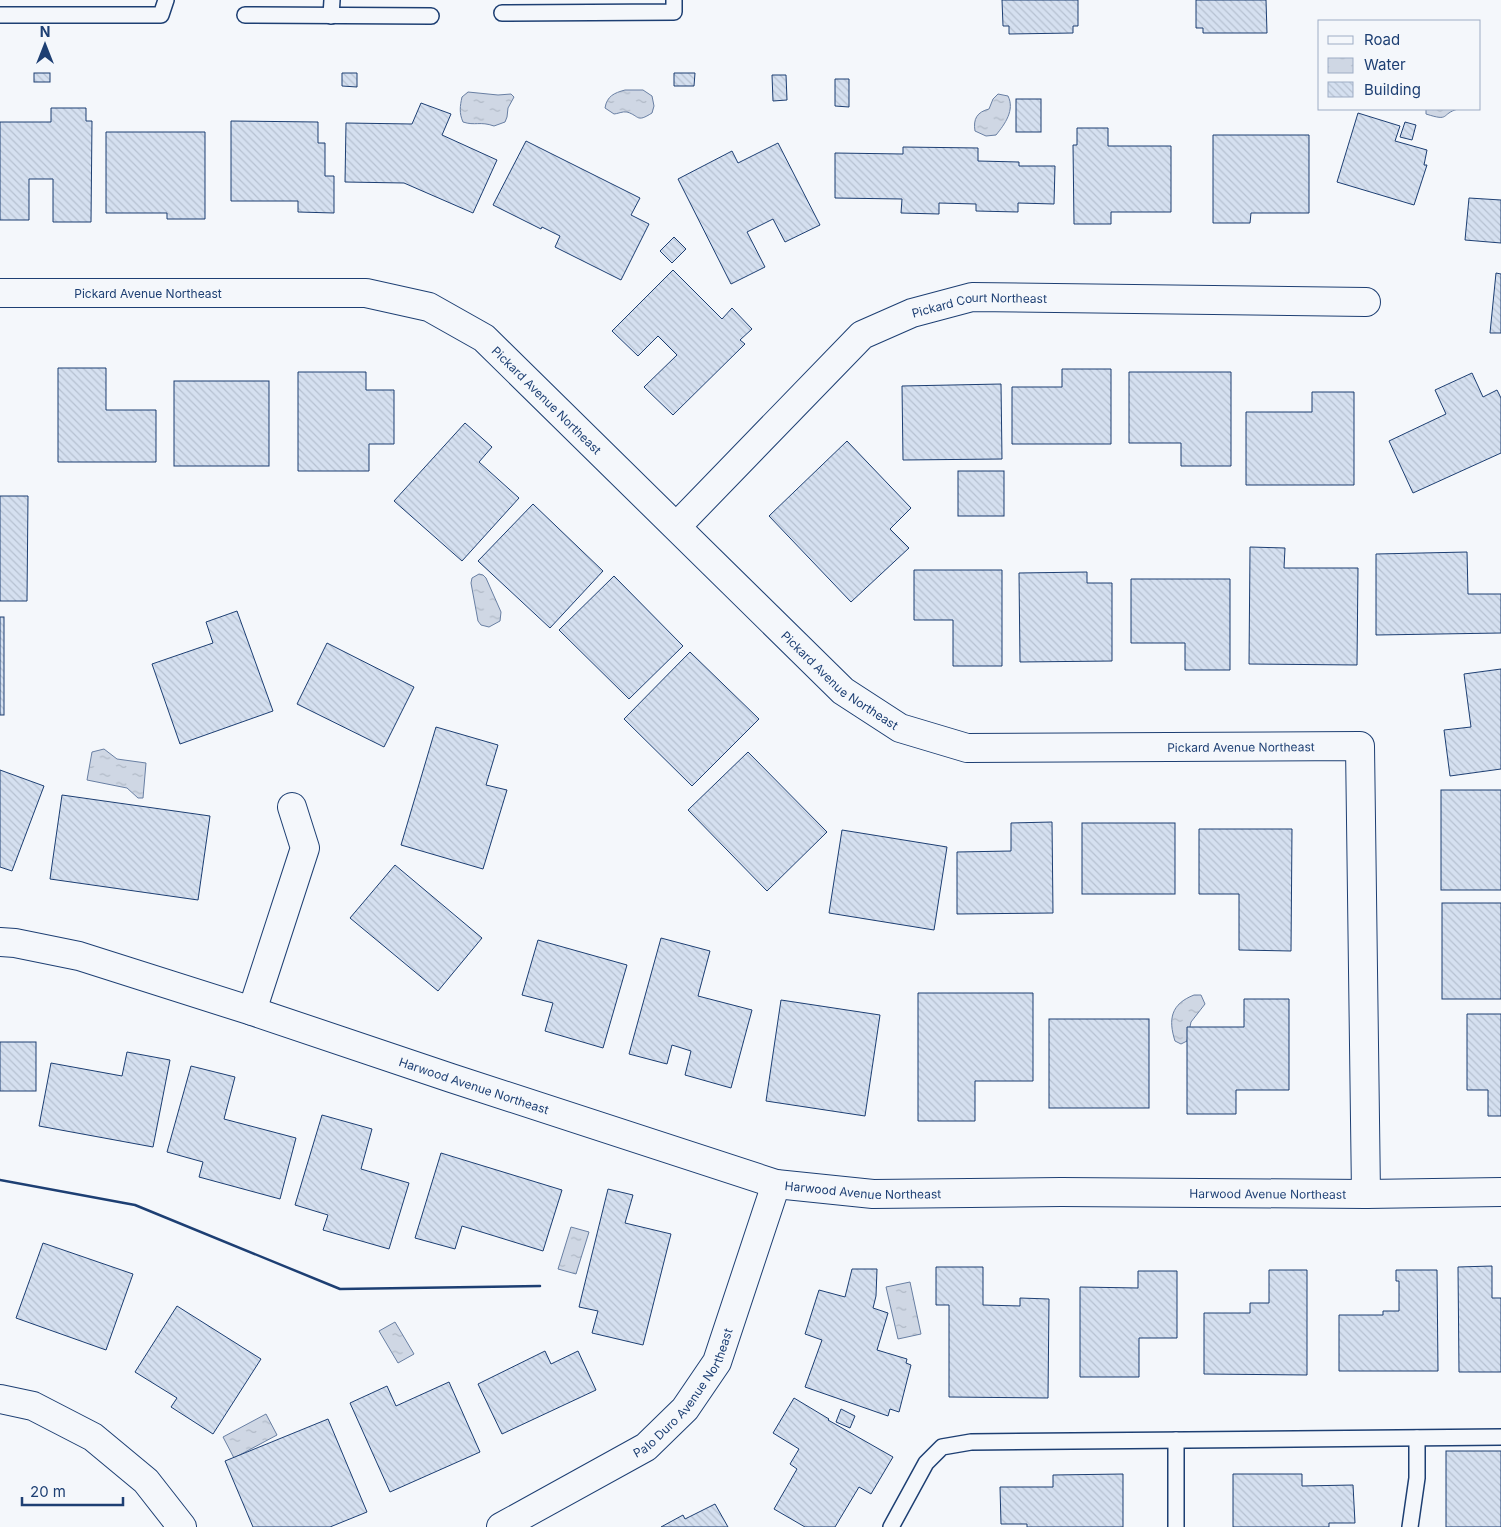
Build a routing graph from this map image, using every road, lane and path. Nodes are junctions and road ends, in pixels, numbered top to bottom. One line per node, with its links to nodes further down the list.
1 (166, 0): 5 (lane)
2 (332, 0): 7 (lane)
3 (674, 0): 4 (lane)
4 (502, 14)
5 (0, 15)
6 (245, 15): 7 (lane)
7 (332, 16): 8 (lane)
8 (431, 16)
9 (0, 293): 11 (street, Pickard Avenue Northeast)
10 (1366, 302): 11 (street, Pickard Court Northeast)
11 (677, 526): 17 (street, Pickard Avenue Northeast)
12 (292, 807): 14 (street)
13 (0, 942): 14 (street, Harwood Avenue Northeast)
14 (252, 1011): 15 (street, Harwood Avenue Northeast)
15 (776, 1184): 17 (street, Harwood Avenue Northeast); 23 (street, Palo Duro Avenue Northeast)
16 (1501, 1192): 17 (street, Harwood Avenue Northeast)
17 (1366, 1194)
18 (0, 1399): 22 (street)
19 (1501, 1437): 20 (lane)
20 (1417, 1438): 21 (lane); 26 (lane)
21 (1176, 1440): 24 (lane); 25 (lane)
22 (182, 1527)
23 (501, 1527)
24 (891, 1527)
25 (1176, 1527)
26 (1410, 1527)

